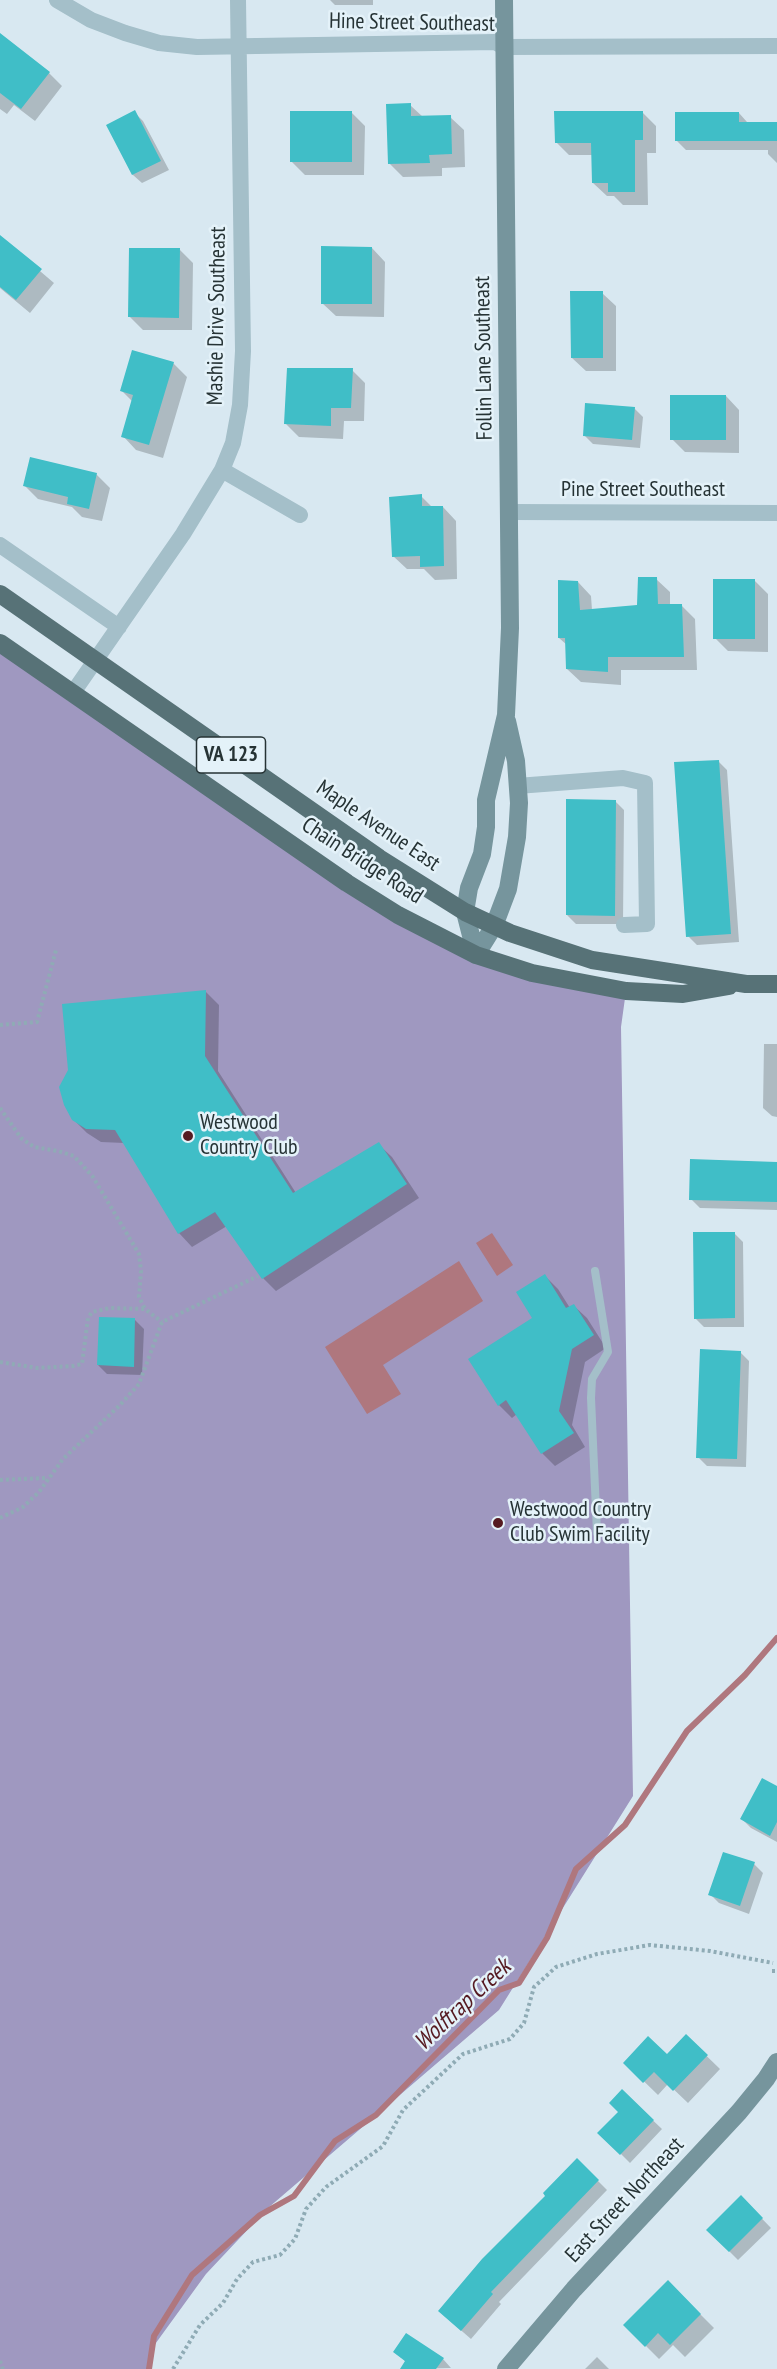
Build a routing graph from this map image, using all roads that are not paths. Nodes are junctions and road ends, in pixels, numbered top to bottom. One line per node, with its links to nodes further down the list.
1 (57, 0): 4 (street, Hine Street Southeast)
2 (238, 0): 4 (street, Mashie Drive Southeast)
3 (504, 0): 6 (street, Follin Lane Southeast)
4 (238, 45): 6 (street, Hine Street Southeast); 7 (street, Mashie Drive Southeast)
5 (777, 46): 6 (street, Hine Street Southeast)
6 (504, 47): 8 (street, Follin Lane Southeast)
7 (222, 470): 10 (street); 13 (street, Mashie Drive Southeast)
8 (509, 512): 9 (street, Pine Street Southeast); 17 (street, Follin Lane Southeast)
9 (777, 513)
10 (300, 515)
11 (0, 545): 13 (street)
12 (0, 594): 15 (main road, Maple Avenue East / VA 123)
13 (119, 627): 15 (street, Mashie Drive Southeast)
14 (0, 643): 16 (main road, Chain Bridge Road / VA 123)
15 (94, 660): 16 (street, Mashie Drive Southeast); 19 (main road, Maple Avenue East / VA 123)
16 (72, 694): 22 (main road, Chain Bridge Road / VA 123)
17 (506, 716): 18 (street, Follin Lane Southeast); 19 (street, Follin Lane Southeast)
18 (517, 786): 20 (street); 21 (street, Follin Lane Southeast)
19 (465, 912): 21 (main road, Maple Avenue East / VA 123); 22 (street, Follin Lane Southeast)
20 (624, 925)
21 (494, 926): 22 (street, Follin Lane Southeast); 23 (main road, Maple Avenue East / VA 123)
22 (476, 955): 23 (main road, Chain Bridge Road / VA 123)
23 (746, 984): 24 (main road, Maple Avenue East / VA 123)
24 (777, 984)
25 (595, 1271): 26 (lane)
26 (597, 1533)
27 (777, 2062): 28 (street, East Street Northeast)
28 (506, 2369)

